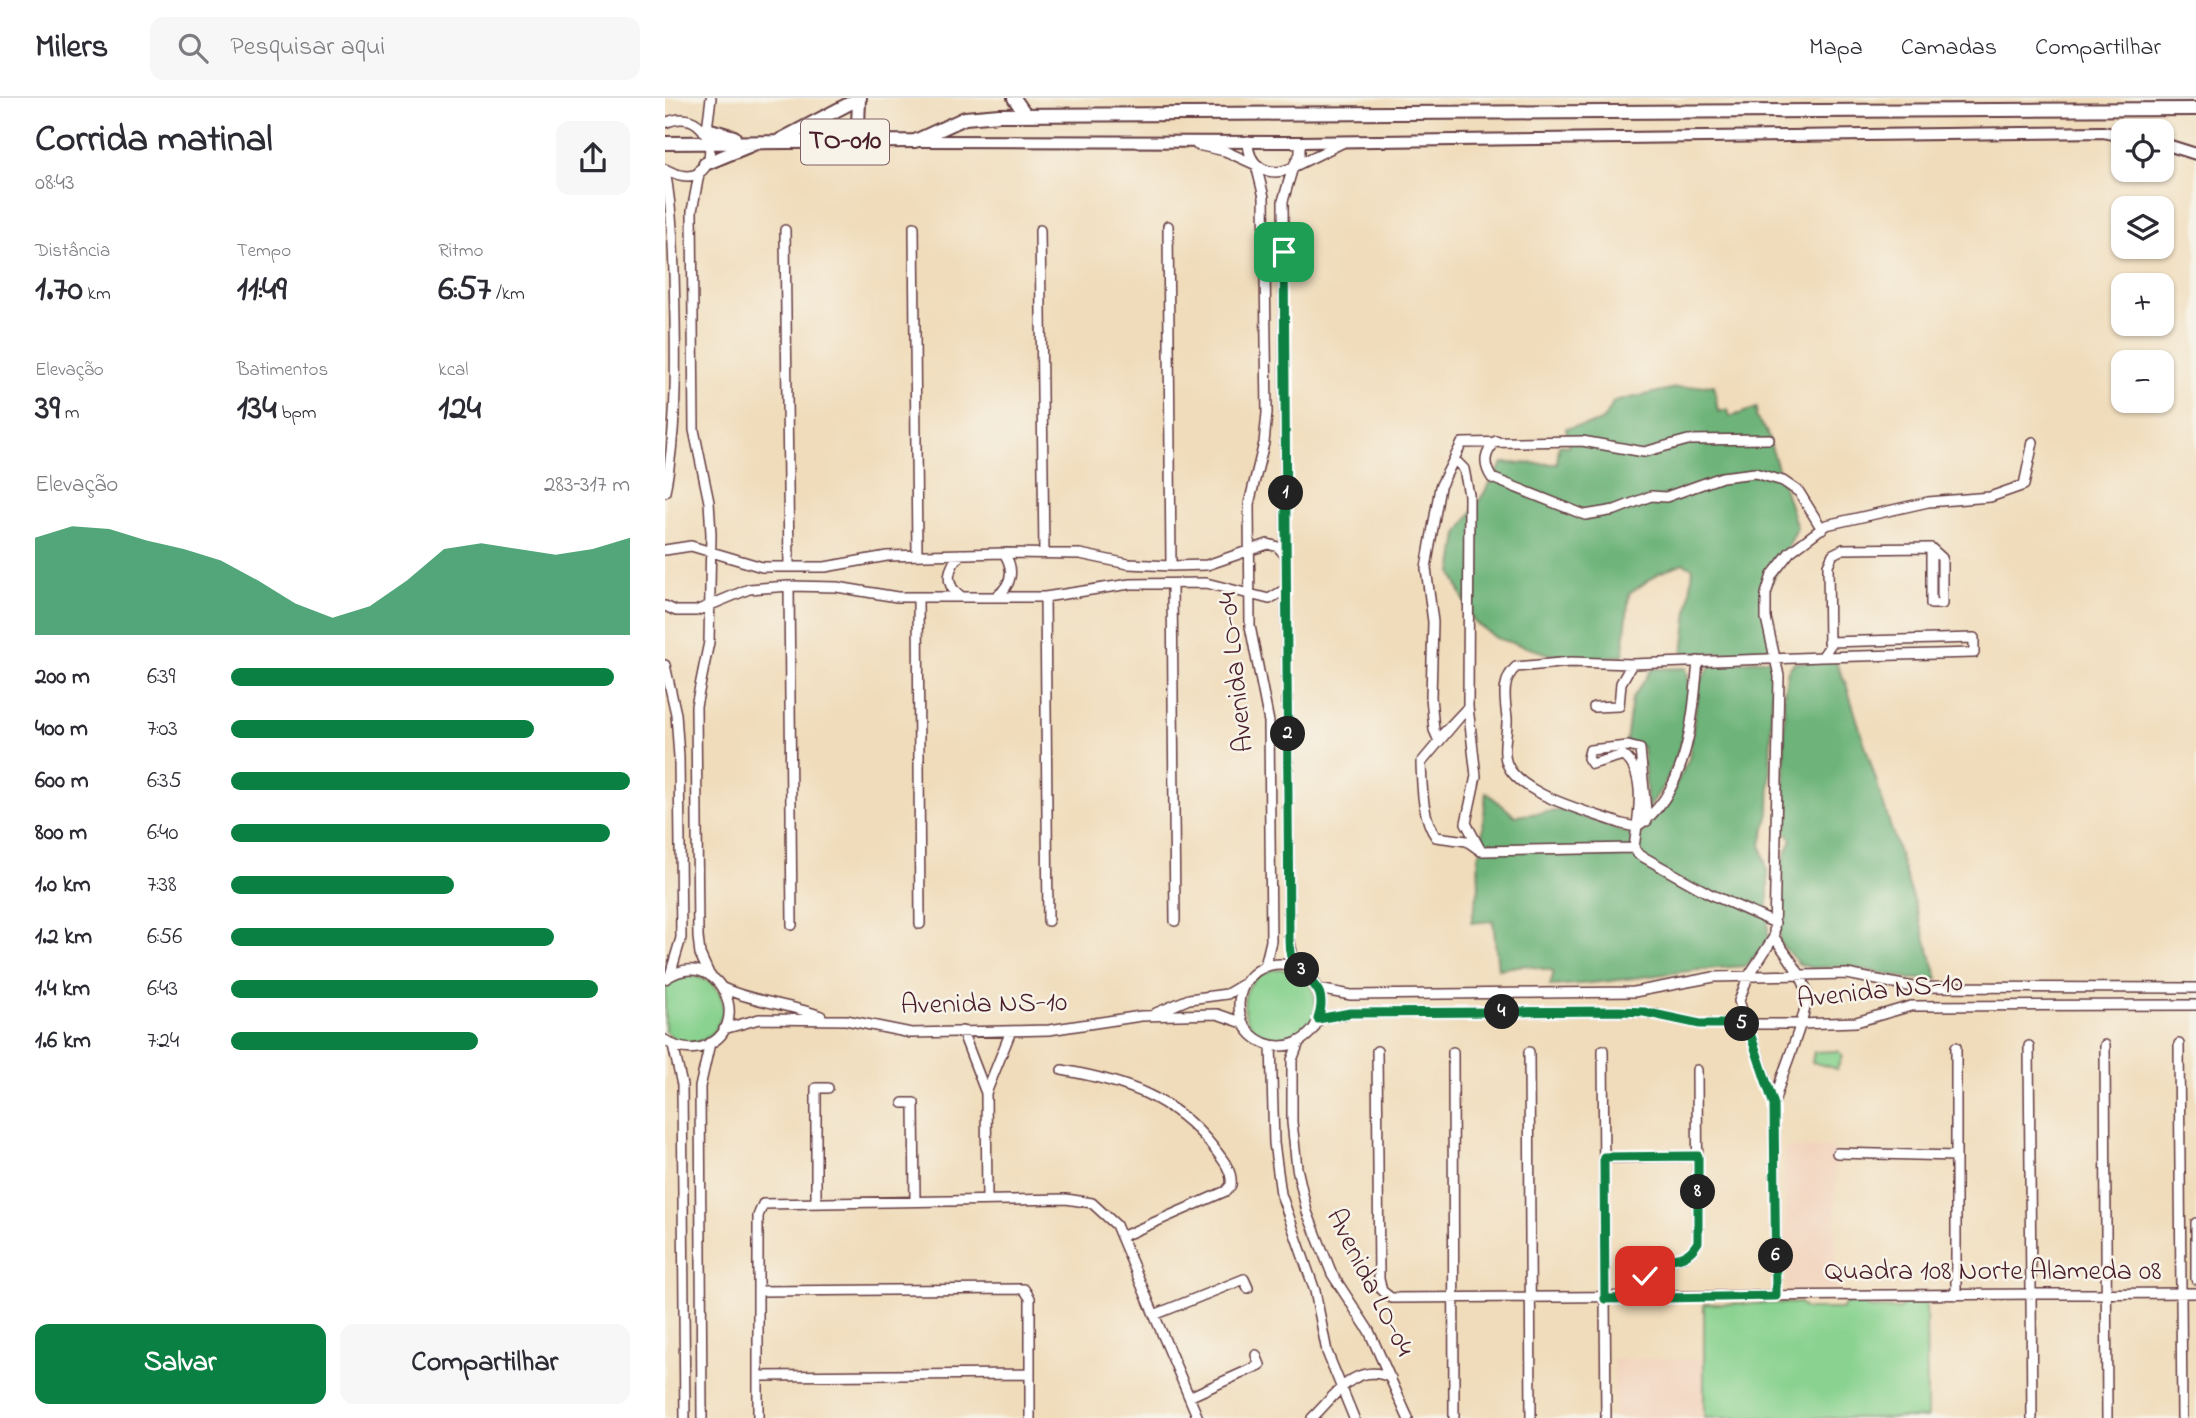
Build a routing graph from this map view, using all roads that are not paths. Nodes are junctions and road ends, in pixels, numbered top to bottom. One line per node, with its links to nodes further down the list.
1 (711, 98): 9 (street)
2 (860, 98): 12 (highway); 17 (highway, TO-010)
3 (1013, 98): 7 (highway)
4 (1719, 98): 6 (highway)
5 (2196, 108): 6 (highway, TO-010)
6 (1728, 111): 7 (highway, TO-010)
7 (1026, 115): 13 (highway, TO-010)
8 (665, 123): 9 (street)
9 (707, 129): 16 (highway); 20 (street)
10 (2111, 134): 15 (main road)
11 (1160, 140): 13 (main road); 14 (main road); 23 (street)
12 (868, 141): 13 (highway, TO-010); 17 (highway, TO-010)
13 (915, 141)
14 (1248, 141): 18 (main road); 23 (street, Avenida LO-04)
15 (1346, 141): 18 (main road); 25 (street)
16 (754, 142): 17 (highway, TO-010); 20 (highway, TO-010); 24 (highway)
17 (775, 142)
18 (1300, 142): 25 (street, Avenida LO-04)
19 (665, 143): 20 (highway, TO-010)
20 (712, 143): 24 (street)
21 (2174, 147): 22 (main road)
22 (2196, 154)
23 (1256, 165): 25 (street); 39 (street, Avenida LO-04)
24 (703, 167): 26 (street); 40 (street)
25 (1293, 167): 45 (street, Avenida LO-04)
26 (665, 169): 35 (street)
27 (1168, 226): 46 (street)
28 (915, 228): 43 (street)
29 (785, 230): 47 (street)
30 (1041, 230): 42 (street)
31 (1769, 439): 32 (street)
32 (1496, 441): 34 (street); 36 (street)
33 (2033, 442): 36 (street)
34 (1454, 459): 64 (street); 66 (street)
35 (665, 492)
36 (1822, 528): 60 (street)
37 (1931, 548): 37 (street); 58 (street)
38 (665, 550): 40 (street)
39 (1250, 550): 45 (street); 46 (street); 51 (street, Avenida LO-04)
40 (711, 553): 47 (street); 56 (street)
41 (1004, 553): 42 (street); 44 (street); 54 (street)
42 (1044, 553): 46 (street)
43 (917, 554): 44 (street); 47 (street)
44 (961, 554): 52 (street)
45 (1286, 556): 50 (street, Avenida LO-04)
46 (1171, 566)
47 (789, 567)
48 (1172, 584): 51 (street); 55 (street); 72 (street)
49 (789, 586): 53 (street); 56 (street); 75 (street)
50 (1286, 589): 51 (street); 78 (street, Avenida LO-04)
51 (1250, 595): 77 (street, Avenida LO-04)
52 (962, 596): 53 (street); 54 (street)
53 (918, 597): 74 (street)
54 (996, 597): 55 (street)
55 (1045, 597): 71 (street)
56 (710, 605): 57 (street); 79 (street)
57 (665, 606)
58 (1828, 642): 59 (street); 59 (street)
59 (1822, 657): 60 (street)
60 (1775, 658): 61 (street); 73 (street)
61 (1699, 661): 62 (street); 67 (street)
62 (1632, 664): 65 (street); 68 (street)
63 (665, 665): 81 (street)
64 (1468, 707): 66 (street); 70 (street)
65 (1594, 708)
66 (1438, 739): 70 (street)
67 (1647, 821): 68 (street); 68 (street)
68 (1636, 827): 69 (street)
69 (1635, 848): 70 (street); 73 (street)
70 (1481, 851)
71 (1048, 921)
72 (1175, 921)
73 (1775, 923): 76 (street)
74 (920, 924)
75 (792, 925)
76 (1774, 937): 80 (street); 82 (street)
77 (1265, 966): 78 (street); 83 (street, Avenida NS-10)
78 (1295, 966): 86 (street)
79 (710, 976): 81 (street); 84 (street, Avenida NS-10)
80 (1748, 976): 82 (street, Avenida NS-10); 86 (street, Avenida NS-10); 92 (street)
81 (668, 977)
82 (1800, 977): 85 (street, Avenida NS-10); 93 (street)
83 (1246, 983): 88 (street, Avenida NS-10); 91 (street)
84 (723, 988): 89 (street, Avenida NS-10); 94 (street)
85 (2196, 988)
86 (1318, 989): 90 (street)
87 (2196, 1005): 93 (street, Avenida NS-10)
88 (1141, 1016): 91 (street, Avenida NS-10); 96 (street, Avenida NS-10)
89 (829, 1019): 94 (street, Avenida NS-10); 95 (street, Avenida NS-10)
90 (1318, 1019): 92 (street, Avenida NS-10); 97 (street)
91 (1243, 1023): 101 (street, Avenida NS-10)
92 (1747, 1024): 93 (street, Avenida NS-10); 114 (street)
93 (1800, 1024): 114 (street)
94 (724, 1029): 99 (street, Avenida NS-10)
95 (962, 1031): 96 (street, Avenida NS-10); 112 (street)
96 (1011, 1031): 112 (street)
97 (1299, 1042): 101 (street); 141 (street, Avenida LO-04)
98 (669, 1043): 99 (street); 144 (street)
99 (710, 1043): 145 (street)
100 (2179, 1044): 128 (street)
101 (1271, 1045): 142 (street, Avenida LO-04)
102 (2105, 1045): 130 (street)
103 (2029, 1046): 132 (street)
104 (1956, 1047): 117 (street)
105 (1603, 1050): 118 (street)
106 (1377, 1051): 134 (street, Quadra 108 Norte Alameda 08)
107 (1453, 1052): 134 (street)
108 (1529, 1052): 135 (street)
109 (1062, 1070): 123 (street)
110 (1697, 1070): 116 (street)
111 (828, 1088): 120 (street)
112 (986, 1093): 119 (street)
113 (903, 1103): 121 (street)
114 (1774, 1105): 133 (street)
115 (1837, 1153): 117 (street)
116 (1698, 1156): 118 (street); 125 (street)
117 (1956, 1156): 131 (street)
118 (1604, 1157): 136 (street)
119 (987, 1200): 121 (street); 123 (street)
120 (815, 1201): 121 (street); 127 (street)
121 (915, 1201)
122 (2196, 1223): 124 (street)
123 (1121, 1237): 137 (street)
124 (2196, 1279)
125 (1654, 1284)
126 (1248, 1288): 137 (street)
127 (758, 1291): 139 (street); 140 (street)
128 (2181, 1293): 129 (street, Quadra 108 Norte Alameda 08); 130 (street, Quadra 108 Norte Alameda 08); 157 (street)
129 (2196, 1293)
130 (2106, 1294): 132 (street, Quadra 108 Norte Alameda 08); 156 (street)
131 (1956, 1295): 132 (street, Quadra 108 Norte Alameda 08); 133 (street, Quadra 108 Norte Alameda 08)
132 (2031, 1295): 155 (street)
133 (1776, 1296): 136 (street, Quadra 108 Norte Alameda 08)
134 (1455, 1299): 135 (street, Quadra 108 Norte Alameda 08); 152 (street)
135 (1529, 1299): 136 (street, Quadra 108 Norte Alameda 08); 153 (street)
136 (1605, 1299): 154 (street)
137 (1154, 1315): 143 (street)
138 (1256, 1355): 143 (street)
139 (1030, 1374): 140 (street); 147 (street)
140 (758, 1376): 146 (street)
141 (1391, 1378): 142 (street); 151 (street, Avenida LO-04)
142 (1342, 1389): 149 (street); 150 (street, Avenida LO-04)
143 (1189, 1397): 148 (street)
144 (685, 1418)
145 (702, 1418)
146 (758, 1418)
147 (1030, 1418)
148 (1198, 1418)
149 (1312, 1418)
150 (1354, 1418)
151 (1408, 1418)
152 (1454, 1418)
153 (1531, 1418)
154 (1606, 1418)
155 (2032, 1418)
156 (2107, 1418)
157 (2182, 1418)

